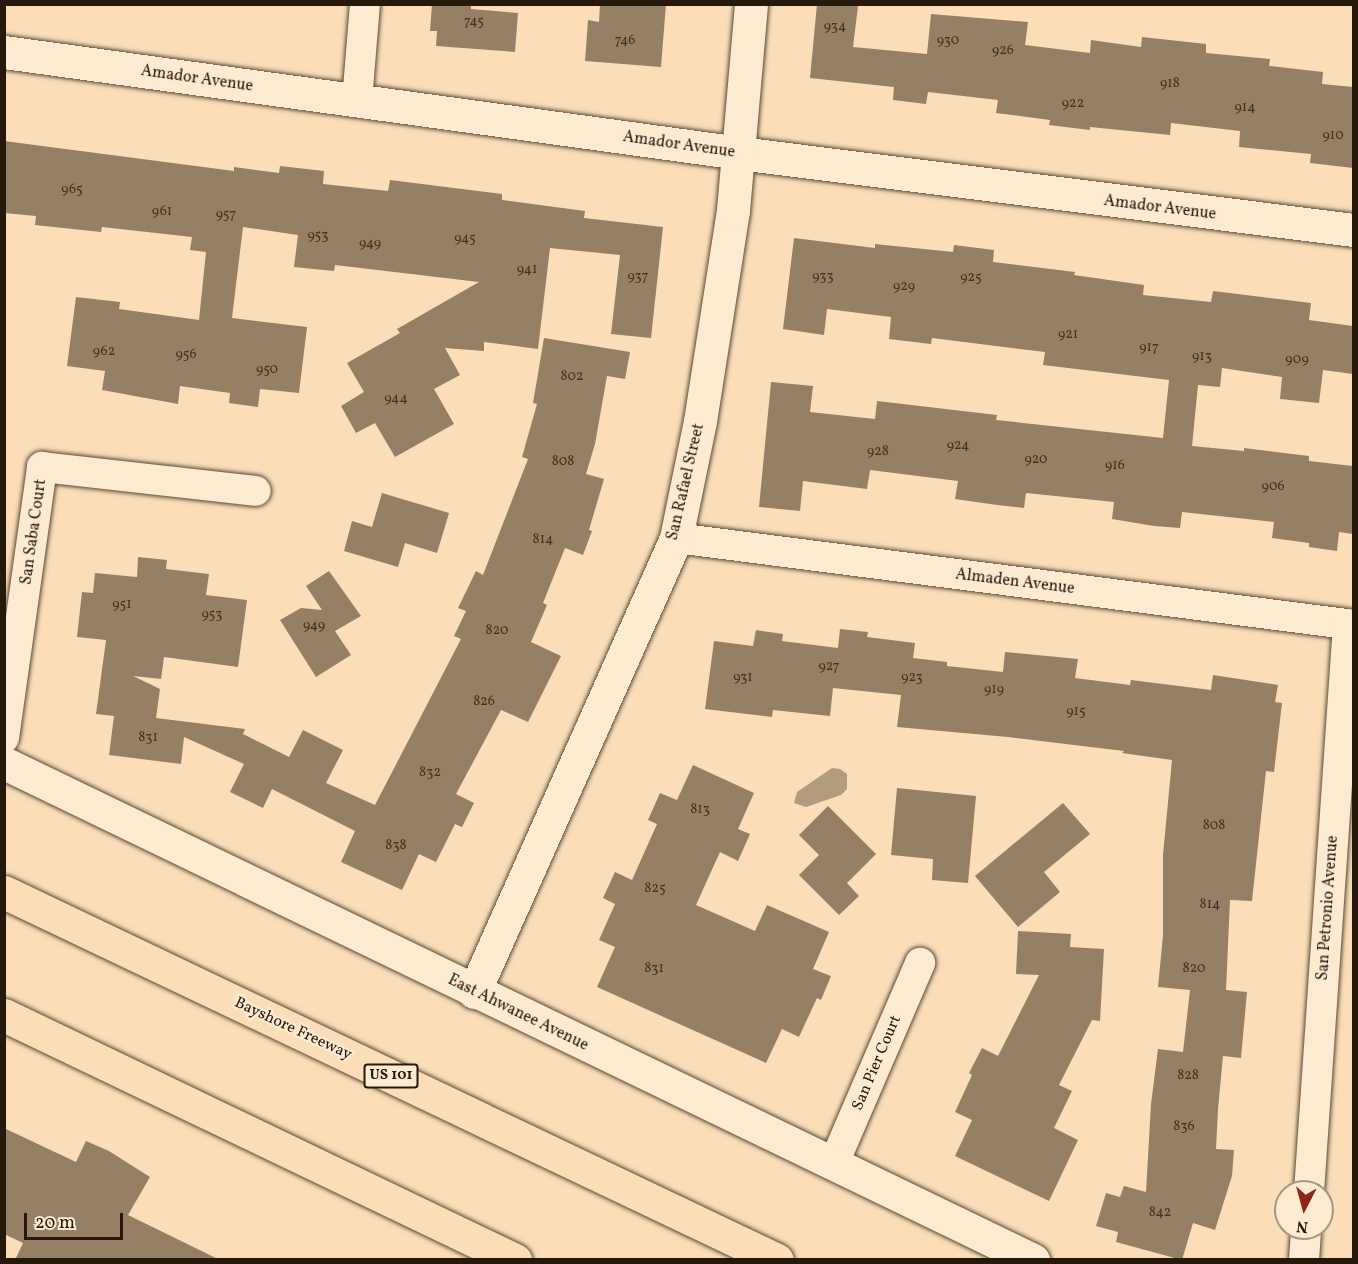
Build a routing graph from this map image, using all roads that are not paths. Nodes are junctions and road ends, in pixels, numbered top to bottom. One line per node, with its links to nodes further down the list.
1 (365, 4): 4 (street)
2 (751, 4): 5 (street, San Rafael Street)
3 (4, 52): 4 (street, Amador Avenue)
4 (357, 101): 5 (street, Amador Avenue)
5 (739, 153): 6 (street, Amador Avenue); 8 (street, San Rafael Street)
6 (1353, 230)
7 (256, 491): 10 (street, San Saba Court)
8 (676, 538): 9 (street, Almaden Avenue); 14 (street, San Rafael Street)
9 (1351, 625): 17 (street, San Petronio Avenue)
10 (4, 738)
11 (4, 763): 14 (street, East Ahwanee Avenue)
12 (4, 892): 20 (highway, Bayshore Freeway / US 101)
13 (920, 963): 16 (street, San Pier Court)
14 (474, 992): 16 (street, East Ahwanee Avenue)
15 (4, 1015): 19 (highway)
16 (834, 1163): 21 (street, East Ahwanee Avenue)
17 (1310, 1180)
18 (1305, 1240): 22 (street)
19 (515, 1260)
20 (777, 1260)
21 (1033, 1260)
22 (1304, 1260)

